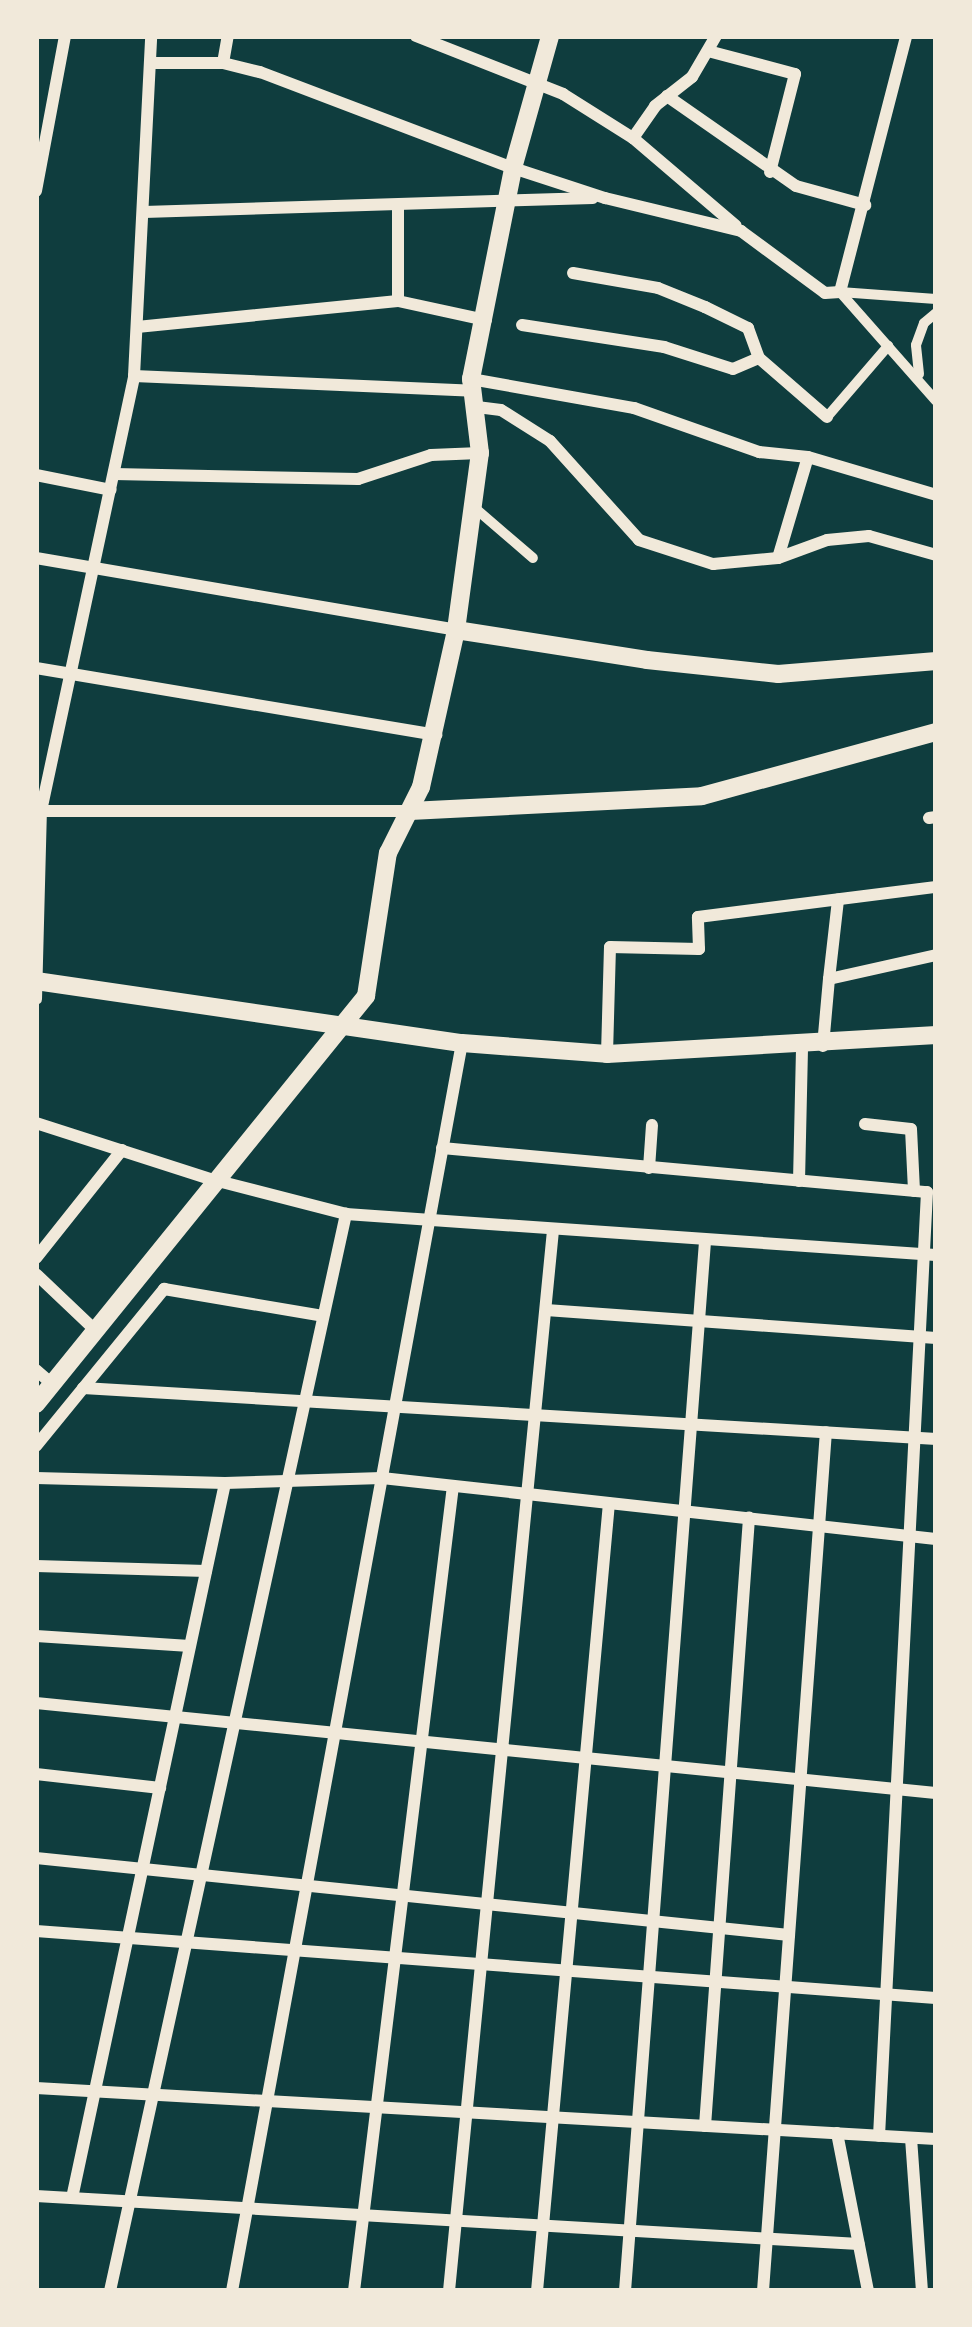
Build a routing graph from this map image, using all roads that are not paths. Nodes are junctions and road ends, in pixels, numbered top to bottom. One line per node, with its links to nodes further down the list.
1 (65, 36): 16 (street)
2 (151, 36): 10 (street)
3 (228, 36): 9 (street)
4 (416, 36): 11 (street)
5 (550, 36): 11 (street)
6 (716, 36): 8 (street)
7 (906, 36): 19 (street)
8 (708, 51): 12 (street); 15 (street)
9 (223, 63): 10 (street); 14 (street)
10 (151, 64): 21 (street)
11 (536, 81): 13 (street); 14 (street)
12 (667, 96): 13 (street); 15 (street)
13 (633, 138): 22 (street)
14 (513, 168): 17 (street); 18 (street)
15 (770, 172): 19 (street)
16 (36, 191)
17 (605, 198): 18 (street); 22 (street)
18 (507, 199): 20 (street); 28 (street)
19 (866, 205): 24 (street)
20 (398, 207): 21 (street); 26 (street)
21 (144, 212): 30 (street)
22 (741, 231): 24 (street)
23 (573, 274): 32 (street)
24 (841, 292): 25 (street); 31 (street)
25 (936, 299)
26 (398, 302): 28 (street); 30 (street)
27 (936, 313): 34 (street)
28 (486, 320): 36 (street)
29 (522, 325): 32 (street)
30 (136, 328): 33 (street)
31 (888, 346): 34 (street); 39 (street)
32 (759, 358): 39 (street)
33 (134, 376): 36 (street); 42 (street)
34 (919, 376): 37 (street)
35 (512, 385): 36 (street); 38 (street); 41 (street)
36 (474, 392): 38 (street); 40 (street)
37 (936, 401)
38 (501, 410): 50 (street)
39 (827, 418)
40 (480, 453): 42 (street); 46 (street)
41 (808, 457): 45 (street); 50 (street)
42 (113, 474): 44 (street)
43 (36, 475): 44 (street)
44 (111, 490): 51 (street)
45 (936, 495)
46 (476, 509): 49 (street); 52 (street)
47 (936, 555): 50 (street)
48 (36, 558): 51 (street)
49 (532, 558)
50 (778, 558)
51 (92, 566): 52 (street); 55 (street)
52 (456, 630): 53 (street); 57 (street)
53 (936, 661)
54 (36, 668): 55 (street)
55 (70, 674): 57 (street); 58 (street)
56 (936, 732): 59 (street)
57 (436, 735): 59 (street)
58 (38, 811): 59 (street); 64 (street)
59 (410, 811): 65 (street)
60 (936, 887): 61 (street)
61 (838, 900): 63 (street); 70 (street)
62 (936, 955): 63 (street)
63 (830, 980): 69 (street)
64 (37, 988): 65 (street)
65 (340, 1026): 67 (street); 77 (street)
66 (936, 1036): 69 (street)
67 (462, 1043): 70 (street); 74 (street)
68 (802, 1046): 69 (street); 70 (street); 78 (street)
69 (823, 1046)
70 (607, 1054)
71 (36, 1124): 75 (street)
72 (866, 1124): 79 (street)
73 (652, 1125): 76 (street)
74 (442, 1148): 76 (street); 81 (street)
75 (122, 1150): 77 (street); 85 (street)
76 (649, 1168): 78 (street)
77 (214, 1180): 80 (street); 90 (street)
78 (799, 1181): 79 (street)
79 (914, 1191): 84 (street)
80 (346, 1214): 81 (street); 88 (street)
81 (429, 1222): 82 (street); 97 (street)
82 (553, 1230): 83 (street); 87 (street)
83 (705, 1241): 84 (street); 89 (street)
84 (932, 1254): 91 (street)
85 (36, 1258)
86 (36, 1274): 90 (street)
87 (546, 1310): 89 (street); 98 (street)
88 (323, 1316): 94 (street); 95 (street)
89 (699, 1321): 91 (street); 99 (street)
90 (95, 1330): 93 (street)
91 (929, 1338): 101 (street)
92 (36, 1370): 93 (street)
93 (52, 1384): 96 (street)
94 (82, 1388): 95 (street); 103 (street)
95 (304, 1401): 97 (street); 106 (street)
96 (36, 1404)
97 (394, 1406): 98 (street); 105 (street)
98 (535, 1415): 99 (street); 109 (street)
99 (691, 1424): 100 (street); 111 (street)
100 (826, 1432): 101 (street); 113 (street)
101 (917, 1438): 102 (street); 114 (street)
102 (936, 1439)
103 (36, 1446)
104 (36, 1478): 107 (street)
105 (382, 1478): 106 (street); 108 (street); 123 (street)
106 (288, 1480): 107 (street); 122 (street)
107 (225, 1483): 117 (street)
108 (453, 1486): 109 (street); 124 (street)
109 (528, 1495): 110 (street); 125 (street)
110 (609, 1503): 111 (street); 126 (street)
111 (684, 1511): 112 (street); 127 (street)
112 (749, 1518): 113 (street); 128 (street)
113 (819, 1526): 114 (street); 130 (street)
114 (912, 1536): 115 (street); 132 (street)
115 (936, 1539)
116 (36, 1566): 117 (street)
117 (206, 1571): 119 (street)
118 (36, 1636): 119 (street)
119 (190, 1646): 121 (street)
120 (36, 1703): 121 (street)
121 (175, 1717): 122 (street); 131 (street)
122 (235, 1723): 123 (street); 136 (street)
123 (335, 1733): 124 (street); 137 (street)
124 (422, 1742): 125 (street); 138 (street)
125 (502, 1750): 126 (street); 139 (street)
126 (586, 1759): 127 (street); 140 (street)
127 (665, 1766): 128 (street); 141 (street)
128 (730, 1773): 130 (street); 142 (street)
129 (36, 1774): 131 (street)
130 (800, 1780): 132 (street); 144 (street)
131 (160, 1788): 135 (street)
132 (898, 1790): 133 (street); 154 (street)
133 (936, 1793)
134 (36, 1858): 135 (street)
135 (142, 1869): 136 (street); 145 (street)
136 (201, 1875): 137 (street); 146 (street)
137 (306, 1886): 138 (street); 147 (street)
138 (403, 1895): 139 (street); 148 (street)
139 (487, 1904): 140 (street); 149 (street)
140 (572, 1913): 141 (street); 150 (street)
141 (653, 1921): 142 (street); 151 (street)
142 (720, 1928): 144 (street); 152 (street)
143 (36, 1931): 145 (street)
144 (789, 1935): 153 (street)
145 (128, 1938): 146 (street); 157 (street)
146 (187, 1943): 147 (street); 158 (street)
147 (295, 1947): 148 (street); 159 (street)
148 (396, 1954): 149 (street); 160 (street)
149 (482, 1961): 150 (street); 161 (street)
150 (567, 1969): 151 (street); 162 (street)
151 (649, 1975): 152 (street); 163 (street)
152 (716, 1981): 153 (street); 164 (street)
153 (785, 1986): 154 (street); 165 (street)
154 (887, 1994): 155 (street); 167 (street)
155 (936, 1998)
156 (36, 2088): 157 (street)
157 (95, 2092): 158 (street); 171 (street)
158 (154, 2095): 159 (street); 172 (street)
159 (267, 2101): 160 (street); 173 (street)
160 (377, 2107): 161 (street); 174 (street)
161 (466, 2112): 162 (street); 175 (street)
162 (553, 2117): 163 (street); 176 (street)
163 (638, 2122): 164 (street); 177 (street)
164 (705, 2126): 165 (street)
165 (775, 2129): 166 (street); 178 (street)
166 (837, 2133): 167 (street); 179 (street)
167 (879, 2136): 168 (street)
168 (911, 2138): 169 (street); 188 (street)
169 (936, 2139)
170 (36, 2196): 171 (street)
171 (72, 2198): 172 (street)
172 (130, 2201): 173 (street); 180 (street)
173 (247, 2208): 174 (street); 181 (street)
174 (364, 2215): 175 (street); 182 (street)
175 (456, 2220): 176 (street); 183 (street)
176 (543, 2225): 177 (street); 184 (street)
177 (630, 2230): 178 (street); 185 (street)
178 (766, 2238): 179 (street); 186 (street)
179 (859, 2244): 187 (street)
180 (110, 2291)
181 (232, 2291)
182 (354, 2291)
183 (449, 2291)
184 (537, 2291)
185 (625, 2291)
186 (763, 2291)
187 (868, 2291)
188 (922, 2291)

